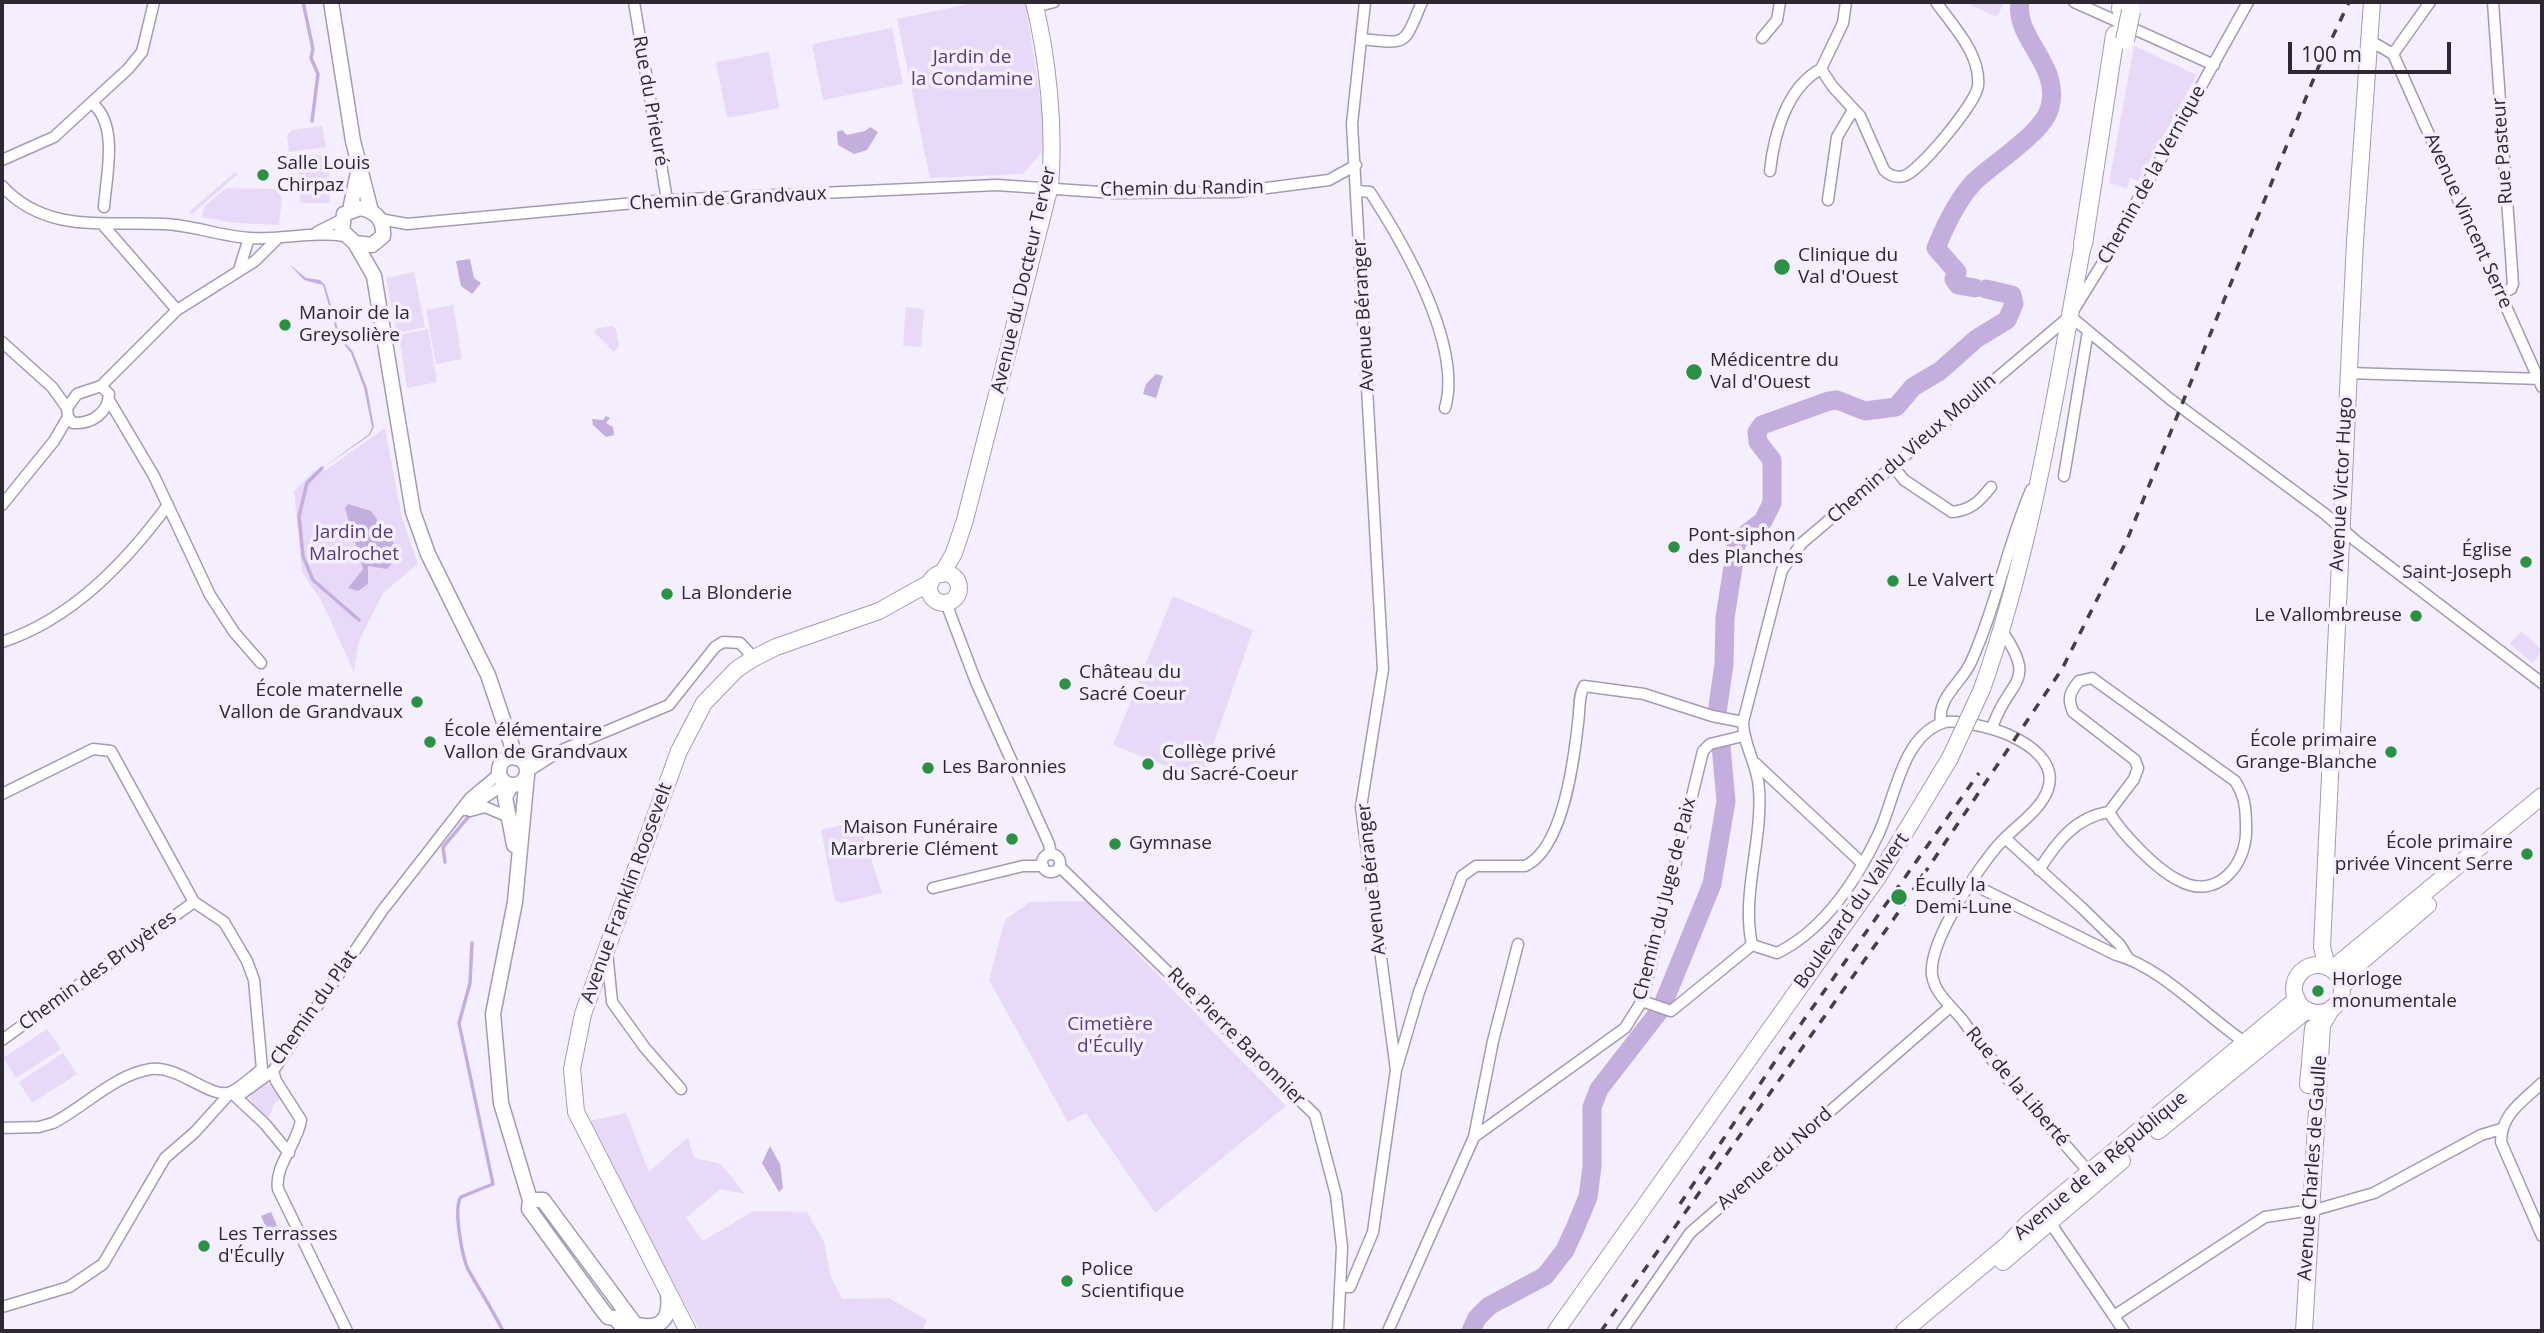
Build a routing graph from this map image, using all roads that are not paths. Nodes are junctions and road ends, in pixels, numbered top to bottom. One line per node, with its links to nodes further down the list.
1 (154, 2): 26 (street)
2 (331, 2): 30 (main road)
3 (634, 2): 35 (street, Rue du Prieuré)
4 (1054, 2): 16 (street)
5 (1365, 2): 20 (street)
6 (1422, 2): 20 (street)
7 (1780, 2): 19 (street)
8 (1846, 2): 25 (street)
9 (1936, 2): 27 (street)
10 (2074, 2): 24 (street, Chemin de la Vernique)
11 (2248, 2): 24 (street)
12 (2364, 2): 22 (street); 72 (main road, Avenue Victor Hugo)
13 (2372, 2): 18 (main road, Avenue Victor Hugo)
14 (2430, 2): 21 (street)
15 (2493, 2): 52 (street, Rue Pasteur)
16 (1035, 4): 33 (main road, Avenue du Docteur Terver)
17 (2127, 6): 47 (highway)
18 (2371, 24): 21 (street); 22 (main road, Avenue Victor Hugo)
19 (1762, 38)
20 (1361, 39): 29 (street)
21 (2401, 43): 23 (street)
22 (2371, 48): 23 (street); 57 (main road, Avenue Victor Hugo)
23 (2393, 54): 52 (street, Avenue Vincent Serre)
24 (2214, 65): 50 (street, Chemin de la Vernique)
25 (1821, 68): 27 (street); 31 (street)
26 (93, 104): 28 (street); 37 (street)
27 (1853, 110): 36 (street)
28 (2, 160)
29 (1356, 165): 33 (street, Chemin du Randin); 34 (street, Avenue Béranger)
30 (359, 167): 38 (main road); 39 (main road)
31 (1770, 172)
32 (2, 186): 41 (street)
33 (1050, 186): 35 (street, Chemin de Grandvaux); 73 (main road, Avenue du Docteur Terver)
34 (1358, 191): 62 (street); 117 (street, Avenue Béranger)
35 (667, 200): 40 (street, Chemin de Grandvaux)
36 (1828, 200)
37 (104, 207)
38 (346, 215): 39 (main road); 42 (street); 45 (main road)
39 (376, 215): 40 (street, Chemin de Grandvaux); 46 (main road)
40 (403, 223): 46 (street, Chemin de Grandvaux)
41 (103, 225): 44 (street); 53 (street)
42 (317, 232): 43 (street); 45 (street)
43 (278, 237): 44 (street); 49 (street)
44 (249, 238): 49 (street)
45 (350, 239): 46 (main road); 51 (main road)
46 (379, 239): 51 (main road)
47 (2083, 244): 48 (main road, Boulevard du Valvert)
48 (2078, 268): 50 (street, Chemin de la Vernique); 54 (main road, Boulevard du Valvert)
49 (239, 270): 53 (street)
50 (2097, 273): 54 (street, Chemin de la Vernique)
51 (374, 276): 86 (main road)
52 (2501, 293): 58 (street, Avenue Vincent Serre)
53 (177, 310): 60 (street)
54 (2070, 316): 55 (street); 66 (main road, Boulevard du Valvert); 67 (street, Chemin du Vieux Moulin)
55 (2088, 331): 68 (street); 72 (street)
56 (2, 342): 59 (street)
57 (2348, 373): 58 (street); 72 (main road, Avenue Victor Hugo)
58 (2541, 382)
59 (52, 387): 61 (street); 63 (street)
60 (106, 393): 61 (street); 64 (street); 65 (street)
61 (77, 394): 63 (street)
62 (1445, 408)
63 (70, 416): 64 (street); 70 (street)
64 (98, 416): 65 (street)
65 (128, 434): 71 (street)
66 (2042, 463): 76 (main road, Boulevard du Valvert); 82 (street)
67 (1893, 466): 69 (street); 81 (street, Chemin du Vieux Moulin)
68 (2064, 476)
69 (1991, 487)
70 (2, 505)
71 (167, 505): 77 (street); 79 (street)
72 (2333, 520): 80 (street); 108 (main road, Avenue Victor Hugo)
73 (943, 578): 74 (main road, Avenue Franklin Roosevelt); 75 (main road, Avenue du Docteur Terver); 75 (main road)
74 (903, 600): 75 (main road, Avenue Franklin Roosevelt); 78 (main road, Avenue Franklin Roosevelt)
75 (940, 601): 95 (street)
76 (2002, 631): 83 (street); 139 (main road, Boulevard du Valvert, bridge)
77 (2, 642)
78 (754, 658): 86 (street); 106 (main road, Avenue Franklin Roosevelt)
79 (261, 663)
80 (2542, 683)
81 (1739, 722): 84 (street, Chemin du Vieux Moulin); 117 (street)
82 (1941, 723): 83 (street); 97 (street)
83 (1992, 728): 94 (street)
84 (1739, 737): 85 (street, Chemin du Vieux Moulin); 110 (street, Chemin du Juge de Paix)
85 (1755, 762): 97 (street); 105 (street, Chemin du Vieux Moulin)
86 (520, 765): 87 (main road); 87 (main road); 96 (main road)
87 (506, 780): 92 (main road); 93 (street, Chemin du Plat)
88 (2, 794): 103 (street, Chemin du Plat)
89 (2542, 796): 108 (main road)
90 (2542, 809): 109 (main road)
91 (2109, 813): 91 (street); 100 (street)
92 (509, 817): 93 (street, Chemin du Plat); 96 (main road)
93 (452, 822): 116 (street, Chemin du Plat)
94 (2005, 838): 100 (street); 101 (street)
95 (1051, 855): 98 (street); 99 (street)
96 (517, 861): 133 (main road)
97 (1863, 864): 105 (street)
98 (1043, 866): 99 (street); 102 (street)
99 (1060, 867): 129 (street, Rue Pierre Baronnier)
100 (2039, 870): 107 (street)
101 (1970, 883): 107 (street); 111 (street, Rue de la Liberté)
102 (933, 888)
103 (194, 902): 114 (street, Chemin des Bruyères); 116 (street, Chemin du Plat)
104 (1518, 944): 123 (street)
105 (1752, 945): 110 (street)
106 (607, 948): 119 (street); 130 (main road, Avenue Franklin Roosevelt)
107 (2128, 958): 115 (street)
108 (2324, 967): 109 (main road); 112 (main road)
109 (2342, 988): 113 (main road)
110 (1648, 1002): 123 (street, Chemin du Juge de Paix)
111 (1950, 1007): 125 (street, Rue de la Liberté); 140 (street, Avenue du Nord)
112 (2306, 1007): 113 (main road); 115 (main road, Avenue de la République); 125 (main road, Avenue de la République); 126 (main road, Avenue Charles de Gaulle)
113 (2332, 1008): 126 (main road, Avenue Charles de Gaulle)
114 (2, 1040)
115 (2246, 1043): 125 (main road, Avenue de la République)
116 (267, 1070): 120 (street); 124 (street)
117 (1396, 1070): 129 (street, Avenue Béranger)
118 (2542, 1083): 122 (street)
119 (681, 1089)
120 (234, 1095): 121 (street); 124 (street); 131 (street)
121 (2, 1128)
122 (2501, 1129): 126 (street); 128 (street)
123 (1474, 1137): 138 (street)
124 (289, 1153): 134 (street)
125 (2091, 1174): 127 (main road, Avenue de la République)
126 (2307, 1211): 132 (street); 144 (main road, Avenue Charles de Gaulle); 145 (main road, Avenue Charles de Gaulle)
127 (2050, 1222): 132 (street); 141 (main road, Avenue de la République); 142 (main road, Avenue de la République)
128 (2542, 1236)
129 (1342, 1287): 137 (street, Rue Pierre Baronnier)
130 (668, 1295): 133 (main road); 135 (main road, Avenue Franklin Roosevelt); 136 (main road, Avenue Franklin Roosevelt)
131 (2, 1307)
132 (2114, 1316): 143 (street)
133 (633, 1329)
134 (347, 1331)
135 (680, 1331)
136 (688, 1331)
137 (1338, 1331)
138 (1388, 1331)
139 (1556, 1331)
140 (1622, 1331)
141 (1904, 1331)
142 (1920, 1331)
143 (2124, 1331)
144 (2297, 1331)
145 (2304, 1331)

